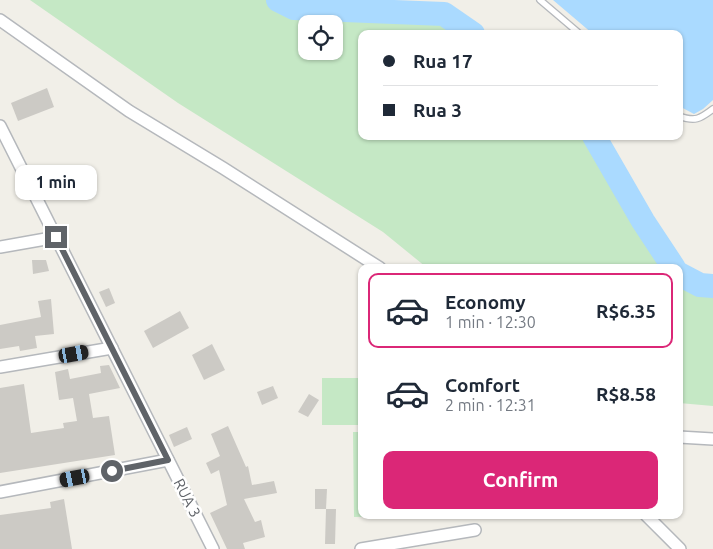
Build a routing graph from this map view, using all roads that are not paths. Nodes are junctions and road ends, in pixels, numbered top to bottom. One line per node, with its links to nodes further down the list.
1 (540, 0): 3 (lane)
2 (0, 20): 9 (street)
3 (575, 30)
4 (713, 109): 5 (lane)
5 (683, 118)
6 (0, 126): 7 (street, RUA 3)
7 (56, 237): 8 (street); 10 (street, RUA 3)
8 (0, 247)
9 (374, 264)
10 (112, 348): 11 (street); 14 (street, RUA 3)
11 (0, 367)
12 (683, 437): 13 (street)
13 (713, 439)
14 (168, 460): 15 (street); 18 (street, RUA 3)
15 (0, 492)
16 (650, 519): 20 (street)
17 (475, 530): 19 (street)
18 (213, 549)
19 (361, 549)
20 (680, 549)

